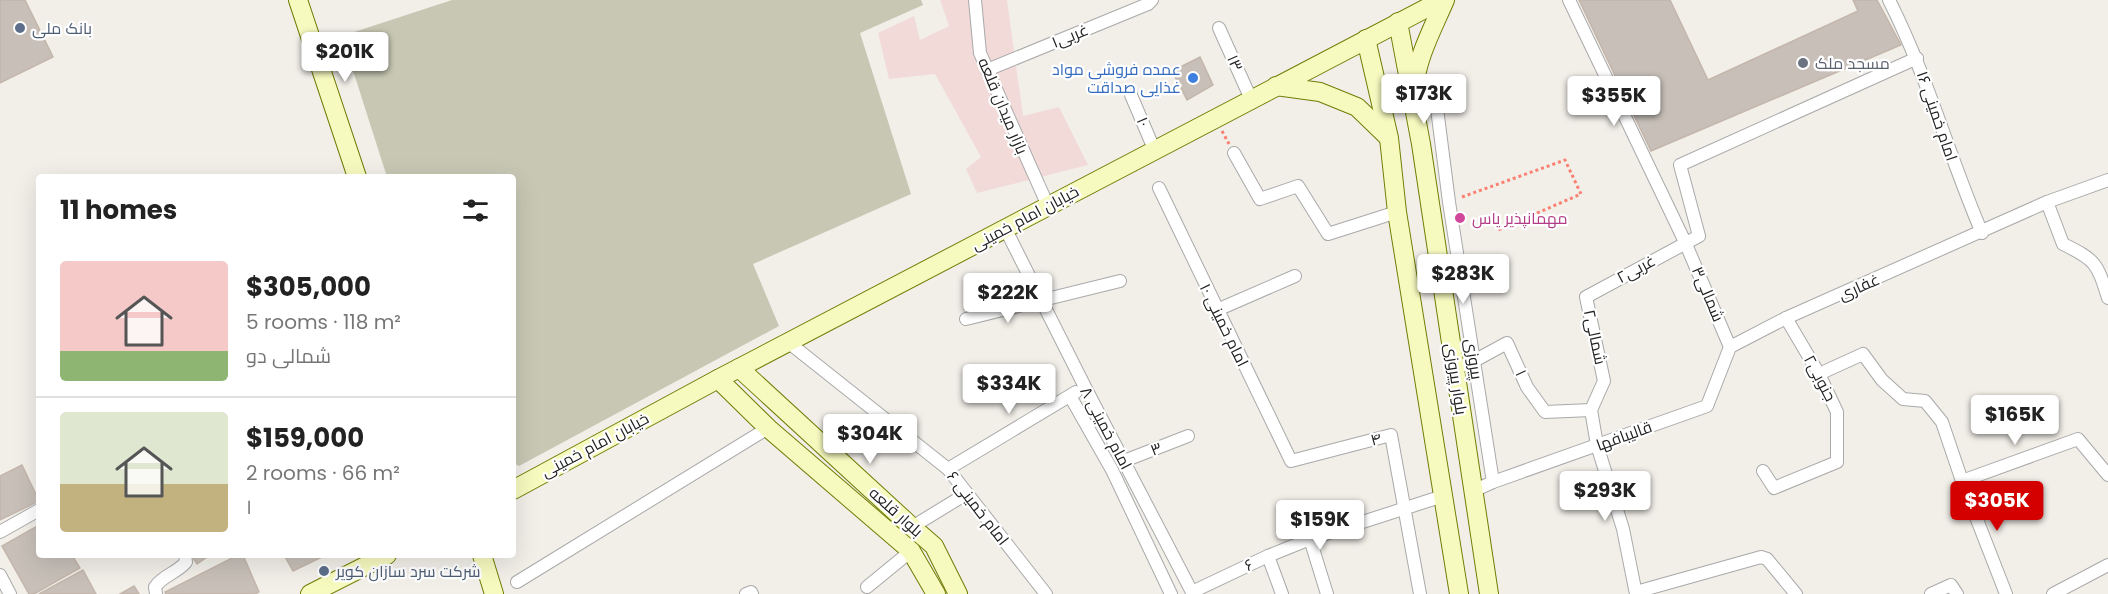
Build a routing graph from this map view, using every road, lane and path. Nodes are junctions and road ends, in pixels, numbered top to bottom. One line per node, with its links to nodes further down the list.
1 (298, 0): 22 (main road)
2 (975, 0): 11 (street, بازار میدان قلعه)
3 (1152, 0): 11 (street, غربی۱)
4 (1444, 0): 7 (main road, خیابان امام خمینی); 16 (main road)
5 (1569, 0): 32 (street, شمالی۳)
6 (1889, 0): 10 (street, امام خمینی ۱۶)
7 (1398, 22): 9 (main road, خیابان امام خمینی); 16 (main road, بلوار پیروزی)
8 (1219, 27): 15 (street, ۱۳)
9 (1366, 39): 12 (main road, خیابان امام خمینی); 18 (main road, بلوار پیروزی)
10 (1917, 58): 31 (street, امام خمینی ۱۶); 32 (street)
11 (987, 70): 27 (street, بازار میدان قلعه)
12 (1276, 86): 15 (main road, خیابان امام خمینی); 18 (main road)
13 (1435, 93): 25 (street, پیروزی)
14 (1131, 95): 20 (street, ۱۰)
15 (1251, 99): 17 (main road, خیابان امام خمینی)
16 (1413, 104): 19 (main road, بلوار پیروزی)
17 (1214, 118): 20 (main road, خیابان امام خمینی); 21 (path)
18 (1390, 144): 19 (main road); 28 (main road, بلوار پیروزی)
19 (1421, 144): 45 (main road, بلوار پیروزی)
20 (1154, 149): 27 (main road, خیابان امام خمینی)
21 (1234, 153): 28 (street)
22 (356, 174)
23 (2108, 180): 26 (street, غفاری)
24 (1159, 188): 38 (street, امام خمینی ۱۰)
25 (1449, 202): 30 (path); 43 (street, پیروزی)
26 (2047, 202): 31 (street, غفاری); 36 (street)
27 (1048, 206): 29 (main road, خیابان امام خمینی)
28 (1397, 212): 64 (main road, بلوار پیروزی)
29 (1005, 228): 37 (street, امام خمینی ۸); 41 (main road, خیابان امام خمینی)
30 (1498, 230)
31 (1982, 233): 39 (street, غفاری)
32 (1685, 242): 35 (street, غربی۲); 42 (street, شمالی۳)
33 (1295, 276): 38 (street)
34 (1120, 281): 37 (street)
35 (1586, 297): 50 (street, شمالی۲)
36 (2108, 298)
37 (1042, 300): 40 (street); 48 (street, امام خمینی ۸)
38 (1217, 310): 55 (street, امام خمینی ۱۰)
39 (1786, 318): 42 (street, غفاری); 46 (street, جنوبی۲)
40 (966, 319)
41 (788, 342): 44 (main road, خیابان امام خمینی); 56 (street, امام خمینی ۶)
42 (1730, 347): 53 (street, قالیبافها)
43 (1474, 362): 45 (street, ۱); 50 (street, ۱); 60 (street, پیروزی)
44 (739, 368): 47 (main road, خیابان امام خمینی); 67 (main road, بلوار قلعه)
45 (1454, 369): 62 (main road, بلوار پیروزی)
46 (1819, 374): 57 (street, جنوبی۲); 59 (street)
47 (718, 379): 51 (main road, بلوار قلعه); 61 (main road, خیابان امام خمینی)
48 (1085, 387): 49 (street); 54 (street, امام خمینی ۸)
49 (1070, 396): 56 (street); 90 (street)
50 (1591, 410): 53 (street)
51 (768, 428): 70 (main road, بلوار قلعه); 77 (street)
52 (1188, 436): 54 (street, ۳)
53 (1597, 445): 60 (street, قالیبافها); 81 (street)
54 (1124, 461): 80 (street, امام خمینی ۸)
55 (1290, 461): 65 (street, ۴)
56 (948, 469): 63 (street, امام خمینی ۶)
57 (1763, 471)
58 (2108, 475): 59 (street)
59 (1962, 481): 82 (street)
60 (1493, 482): 62 (street, قالیبافها)
61 (516, 488)
62 (1473, 491): 95 (main road, بلوار پیروزی)
63 (966, 494): 67 (street); 89 (street, امام خمینی ۶)
64 (1443, 496): 65 (street, ۶); 94 (main road, بلوار پیروزی)
65 (1404, 507): 69 (street, ۶); 93 (street)
66 (36, 512): 68 (street)
67 (912, 527): 88 (main road, بلوار قلعه)
68 (0, 532)
69 (1310, 539): 71 (street, ۶); 92 (street)
70 (911, 551): 78 (street); 87 (main road, بلوار قلعه)
71 (1268, 556): 80 (street, ۶); 91 (street)
72 (185, 558): 84 (street)
73 (381, 558): 85 (main road)
74 (483, 558): 86 (main road)
75 (2108, 565): 98 (street)
76 (0, 575): 83 (street)
77 (517, 582)
78 (867, 587)
79 (1954, 589): 97 (street)
80 (1193, 593)
81 (1636, 593): 96 (street)
82 (2004, 593)
83 (10, 594)
84 (156, 594)
85 (310, 594)
86 (494, 594)
87 (936, 594)
88 (958, 594)
89 (1046, 594)
90 (1171, 594)
91 (1282, 594)
92 (1327, 594)
93 (1420, 594)
94 (1459, 594)
95 (1489, 594)
96 (1796, 594)
97 (1931, 594)
98 (2053, 594)

